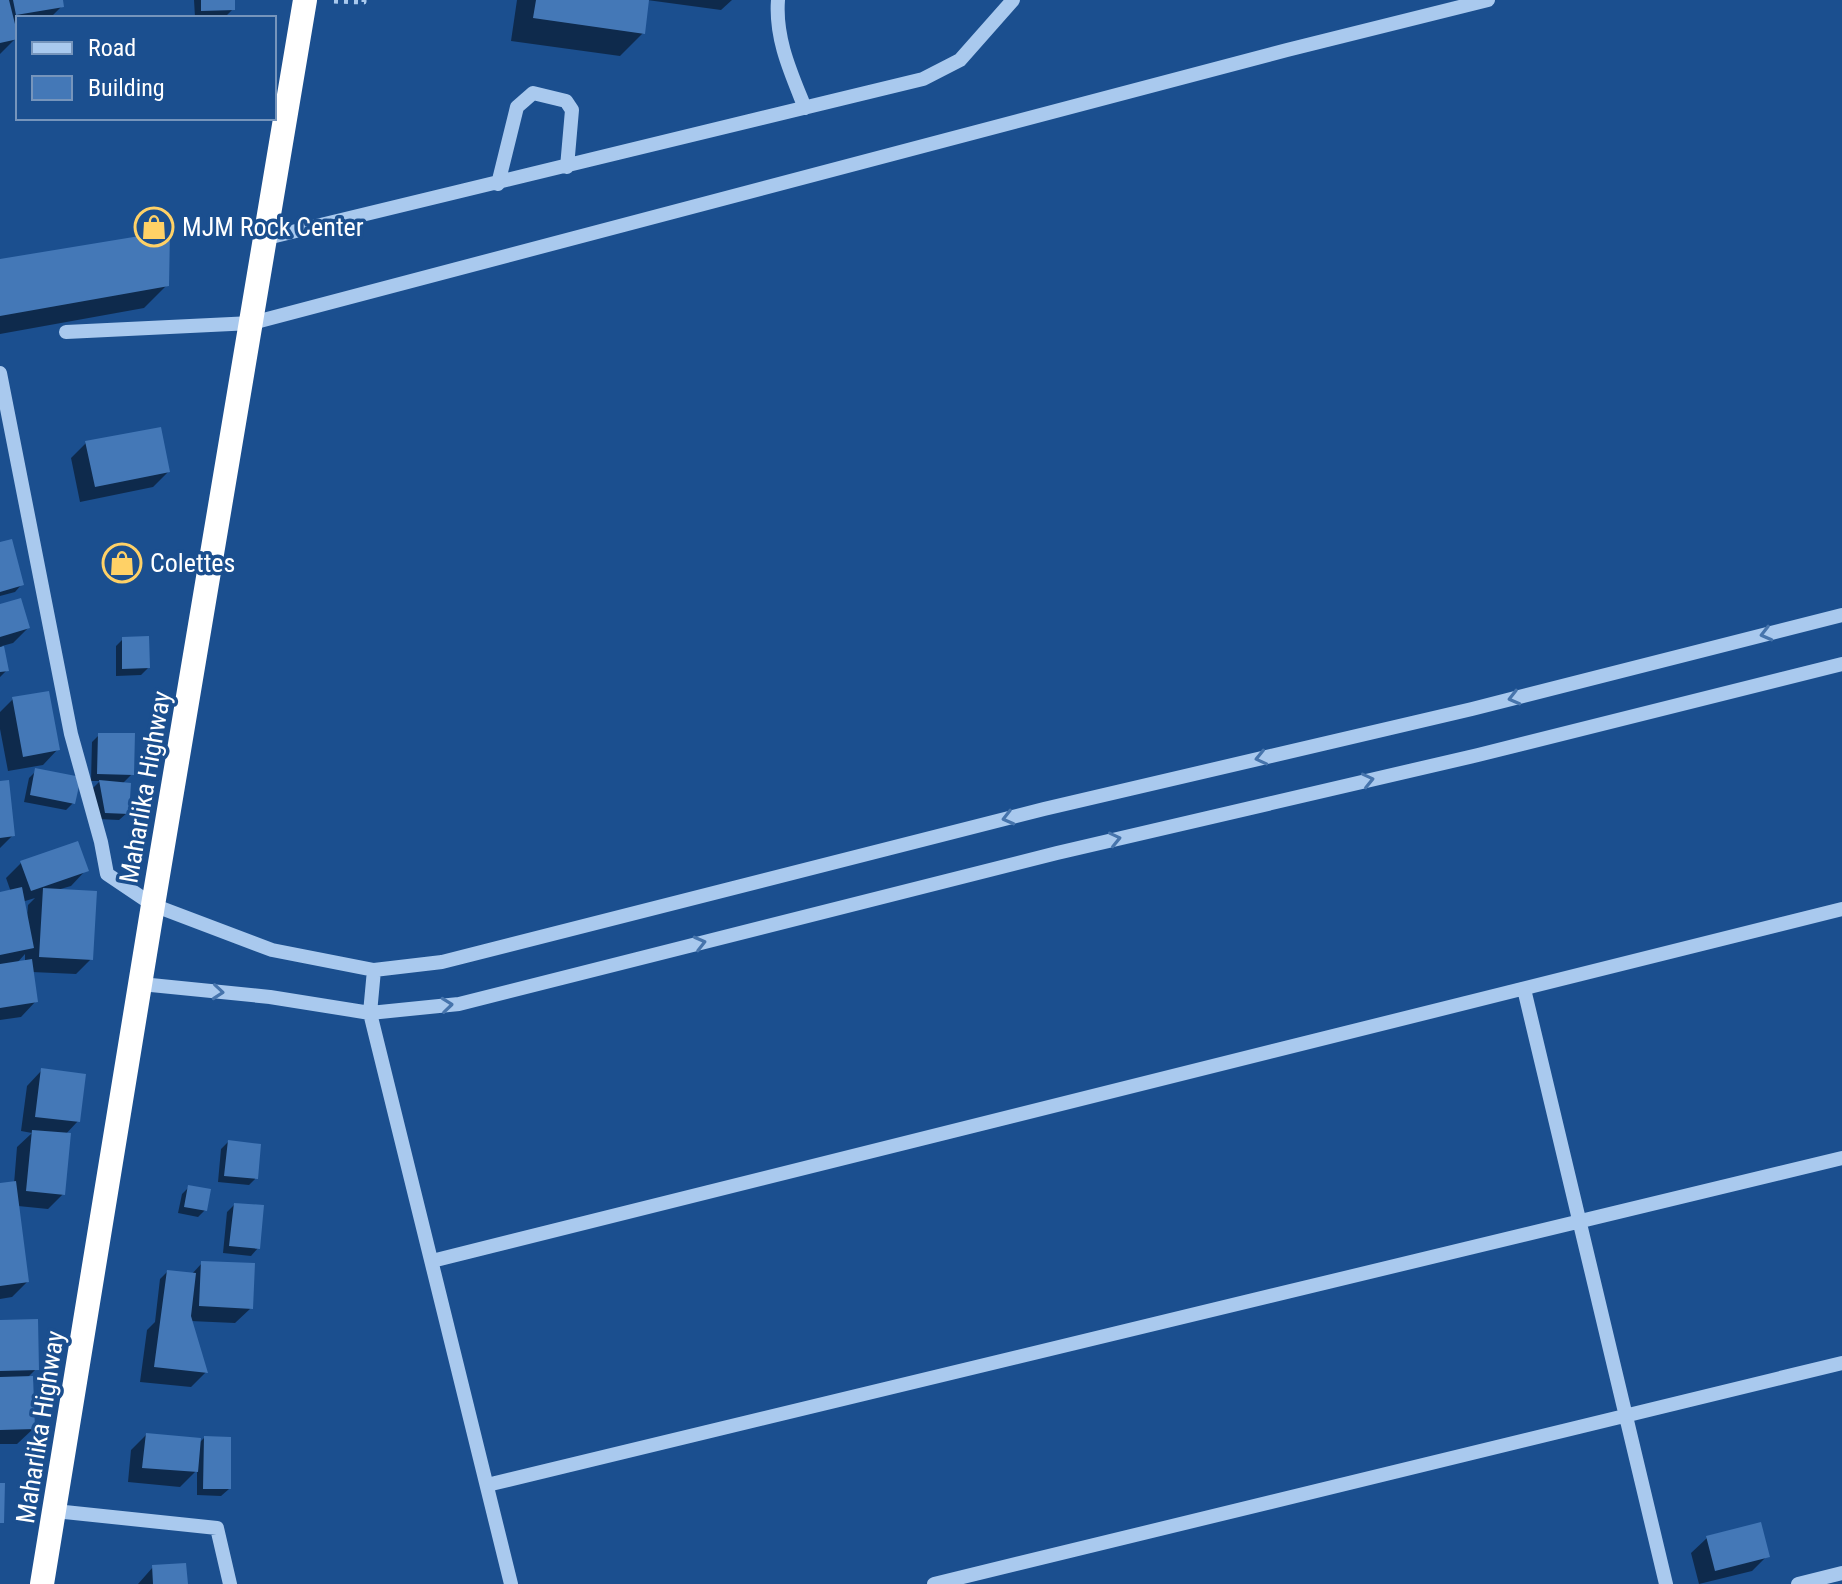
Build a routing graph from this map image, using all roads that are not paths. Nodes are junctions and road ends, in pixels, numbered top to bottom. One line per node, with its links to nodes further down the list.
1 (305, 0): 8 (highway, Maharlika Highway)
2 (778, 0): 5 (street)
3 (1013, 0): 5 (street)
4 (1488, 0): 9 (street)
5 (805, 108): 6 (street)
6 (567, 167): 7 (street); 7 (street)
7 (498, 184): 8 (street)
8 (267, 238): 9 (highway, Maharlika Highway)
9 (252, 323): 10 (street); 14 (highway, Maharlika Highway)
10 (66, 332)
11 (0, 373): 14 (street)
12 (1842, 615): 16 (street, one-way to 16)
13 (1842, 664): 19 (street, one-way to 13)
14 (153, 905): 16 (street); 17 (highway, Maharlika Highway)
15 (1842, 909): 18 (street)
16 (374, 970): 19 (street)
17 (141, 984): 19 (street, one-way to 19); 26 (highway, Maharlika Highway)
18 (1524, 989): 21 (street); 22 (street)
19 (370, 1013): 22 (street)
20 (1842, 1158): 21 (street)
21 (1580, 1221): 24 (street); 25 (street)
22 (432, 1261): 25 (street)
23 (1842, 1363): 24 (street)
24 (1626, 1416): 31 (street); 32 (street)
25 (487, 1485): 30 (street)
26 (55, 1511): 28 (highway, Maharlika Highway); 29 (street)
27 (1842, 1573): 33 (street)
28 (42, 1584)
29 (230, 1584)
30 (511, 1584)
31 (934, 1584)
32 (1666, 1584)
33 (1798, 1584)

